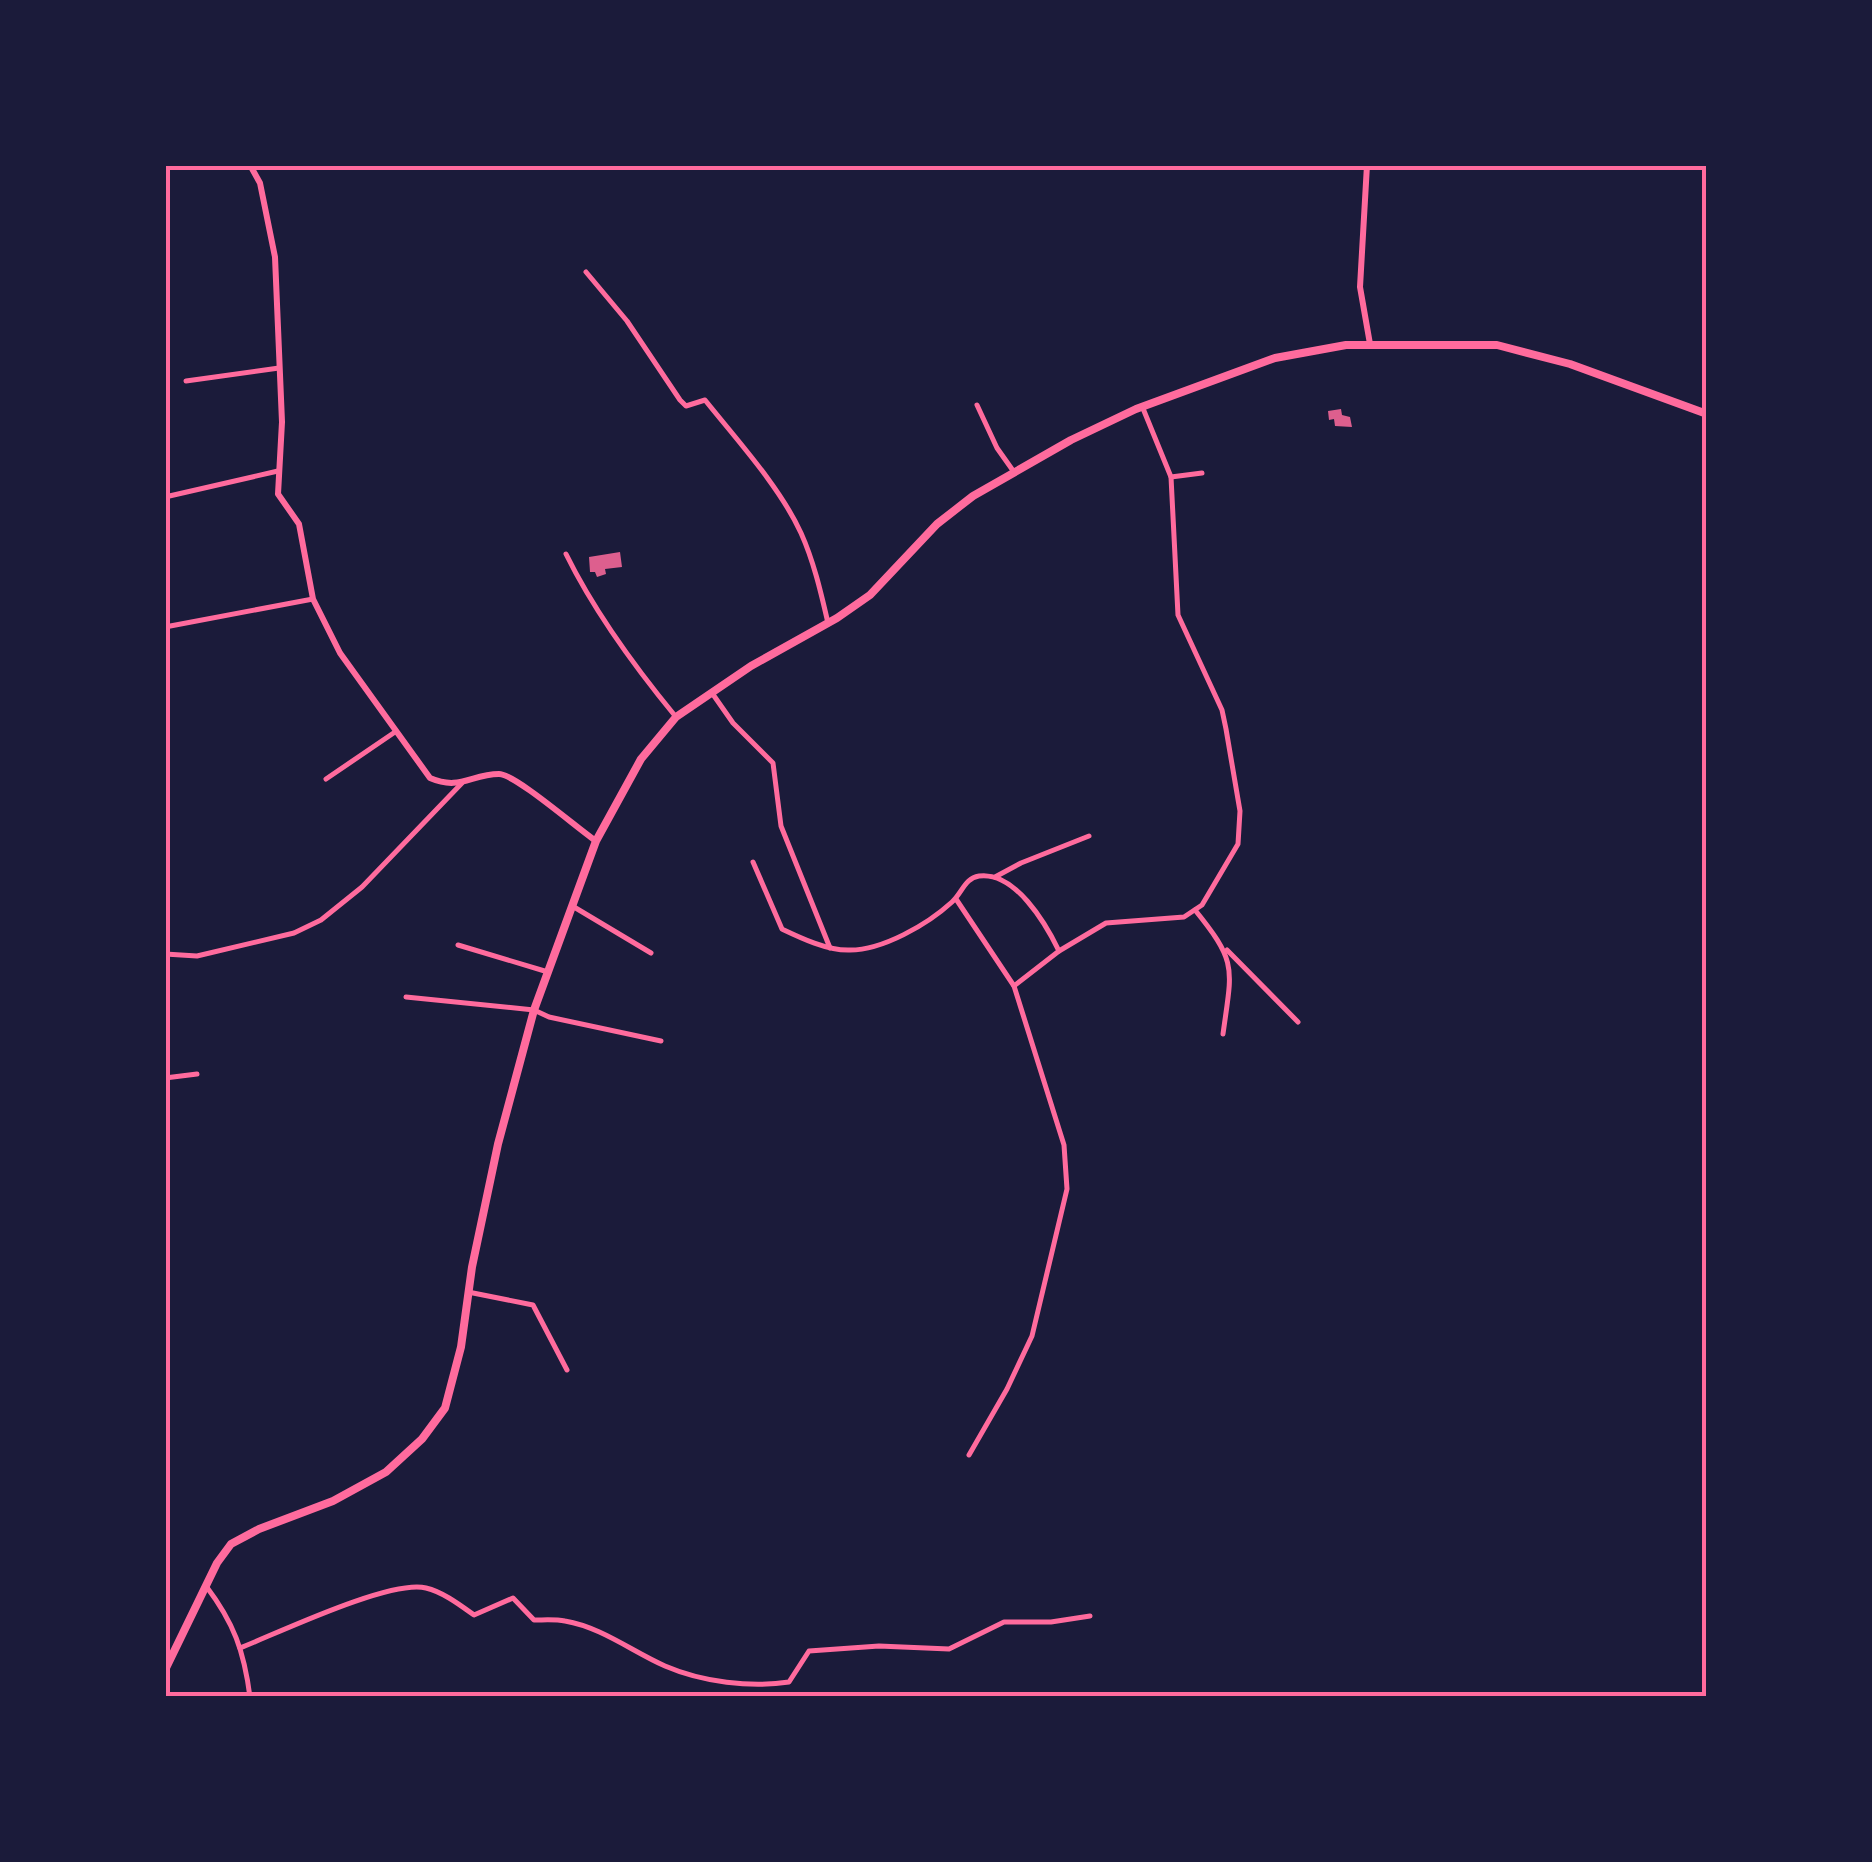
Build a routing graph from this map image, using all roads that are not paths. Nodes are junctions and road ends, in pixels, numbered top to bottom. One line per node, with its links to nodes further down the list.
1 (250, 165): 5 (street)
2 (1367, 165): 4 (street)
3 (586, 272): 17 (street)
4 (1370, 344): 8 (main road); 9 (main road)
5 (280, 368): 6 (street); 10 (street)
6 (186, 380)
7 (977, 405): 11 (street)
8 (1142, 406): 11 (main road); 13 (street)
9 (1707, 414)
10 (278, 471): 14 (street); 16 (street)
11 (1015, 472): 17 (main road)
12 (1202, 473): 13 (street)
13 (1170, 477): 30 (street)
14 (165, 497)
15 (566, 554): 20 (street)
16 (313, 599): 18 (street); 21 (street)
17 (828, 623): 19 (main road)
18 (165, 627)
19 (712, 693): 20 (main road); 32 (street)
20 (676, 717): 25 (main road)
21 (395, 732): 22 (street); 23 (street)
22 (326, 779)
23 (462, 783): 25 (street); 36 (street)
24 (1088, 836): 27 (street)
25 (596, 840): 29 (main road)
26 (753, 862): 32 (street)
27 (993, 878): 28 (street); 34 (street)
28 (956, 899): 32 (street); 38 (street)
29 (571, 905): 35 (street); 37 (main road)
30 (1195, 910): 33 (street); 34 (street)
31 (458, 945): 37 (street)
32 (830, 948)
33 (1224, 948): 41 (street); 42 (street)
34 (1060, 951): 38 (street)
35 (650, 953)
36 (165, 954)
37 (548, 972): 40 (main road)
38 (1014, 986): 48 (street)
39 (406, 997): 40 (street)
40 (534, 1010): 43 (street); 46 (main road)
41 (1298, 1022)
42 (1223, 1034)
43 (661, 1041)
44 (196, 1074): 45 (street)
45 (165, 1078)
46 (468, 1292): 47 (street); 49 (main road)
47 (567, 1370)
48 (969, 1455)
49 (206, 1586): 51 (street); 52 (main road)
50 (1090, 1616): 51 (street)
51 (240, 1648): 53 (street)
52 (165, 1670)
53 (250, 1697)

